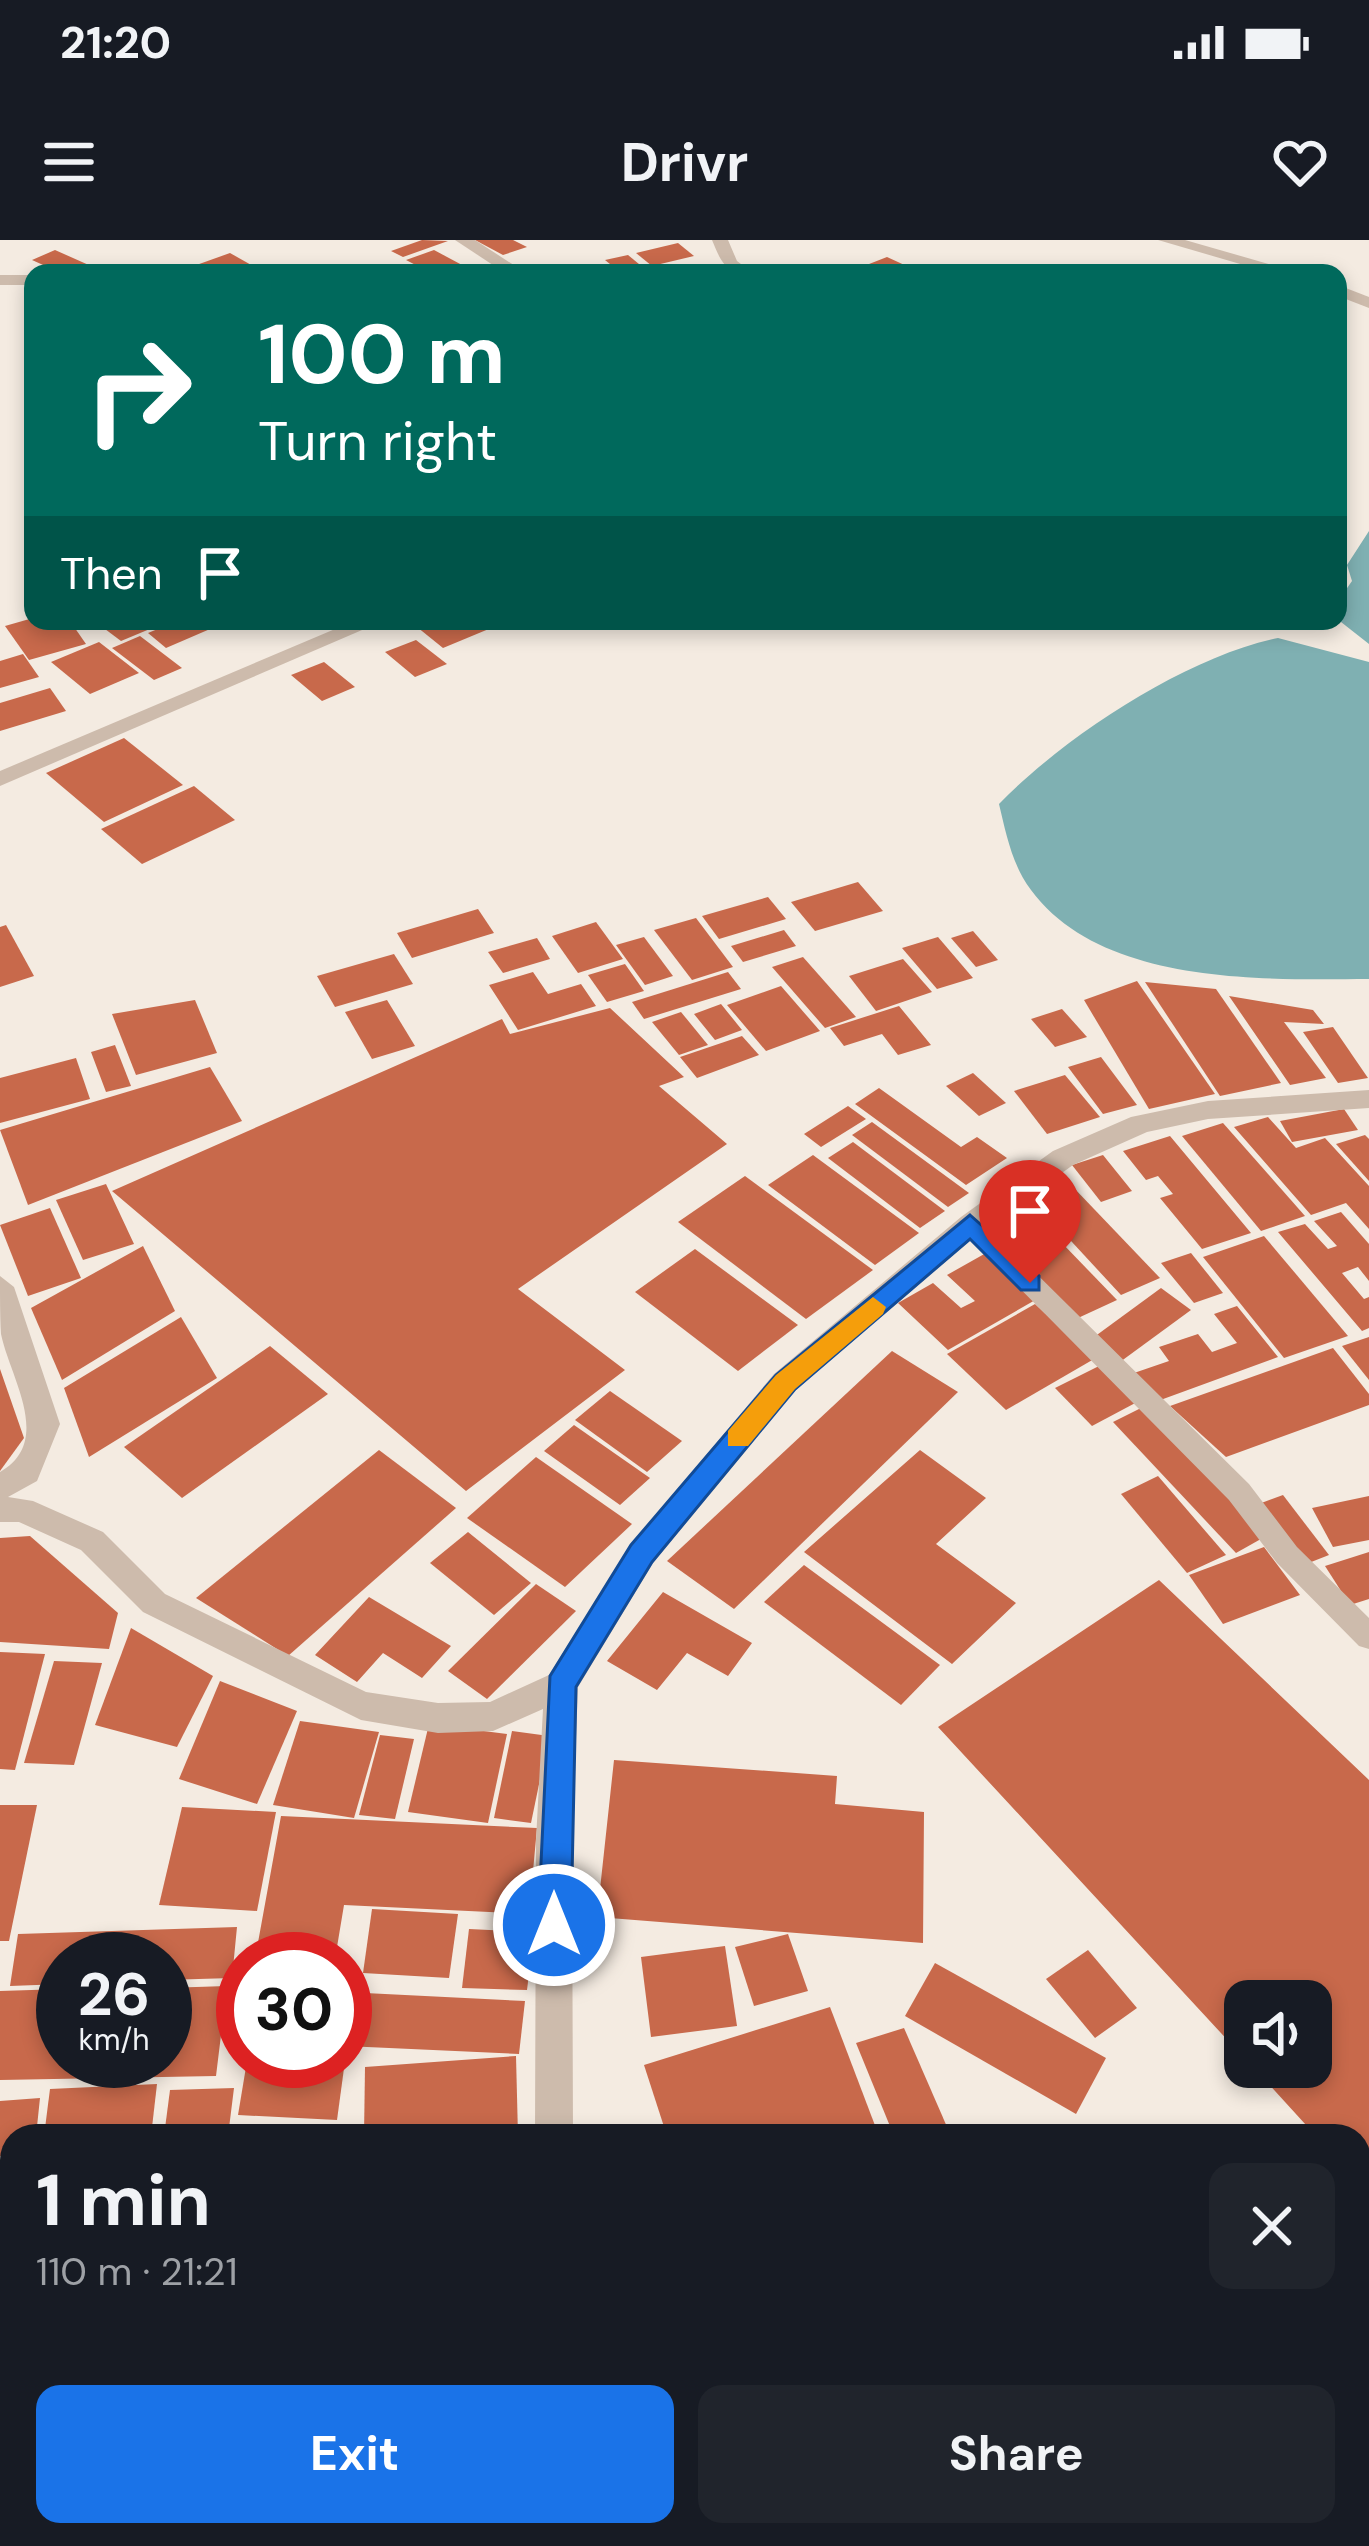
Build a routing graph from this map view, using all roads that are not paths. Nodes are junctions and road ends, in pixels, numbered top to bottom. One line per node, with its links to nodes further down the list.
1 (463, 240): 3 (street)
2 (1166, 240): 4 (street)
3 (502, 264)
4 (1258, 264)
5 (351, 630): 6 (street)
6 (0, 779)
7 (1369, 1099): 8 (street)
8 (970, 1224): 12 (lane); 13 (street)
9 (0, 1287): 10 (street)
10 (0, 1487)
11 (0, 1509): 13 (street)
12 (1369, 1637)
13 (561, 1685): 14 (street)
14 (554, 2124)

